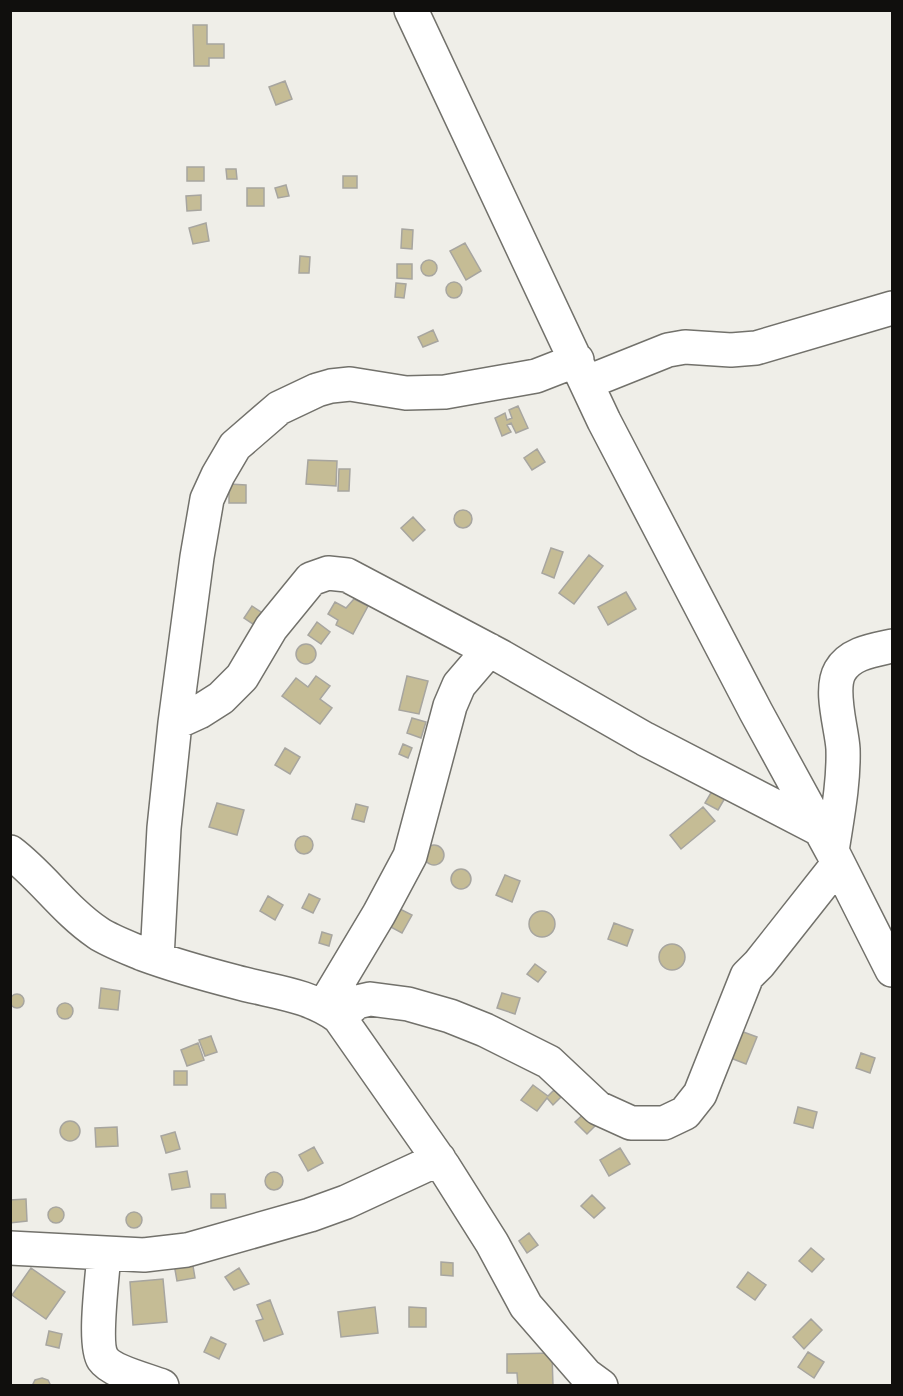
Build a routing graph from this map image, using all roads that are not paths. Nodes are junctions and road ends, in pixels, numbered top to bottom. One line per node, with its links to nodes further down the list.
1 (411, 10): 3 (street)
2 (892, 308): 3 (street)
3 (582, 371): 6 (street); 7 (street)
4 (892, 646): 7 (street)
5 (489, 650): 6 (street); 7 (street); 11 (street)
6 (175, 723): 9 (street)
7 (830, 849): 10 (street); 11 (street)
8 (10, 852): 9 (street)
9 (157, 958): 11 (street)
10 (892, 970)
11 (331, 1011): 12 (street)
12 (439, 1159): 14 (street); 16 (street)
13 (10, 1248): 14 (street)
14 (104, 1253): 15 (street)
15 (162, 1386)
16 (601, 1386)

